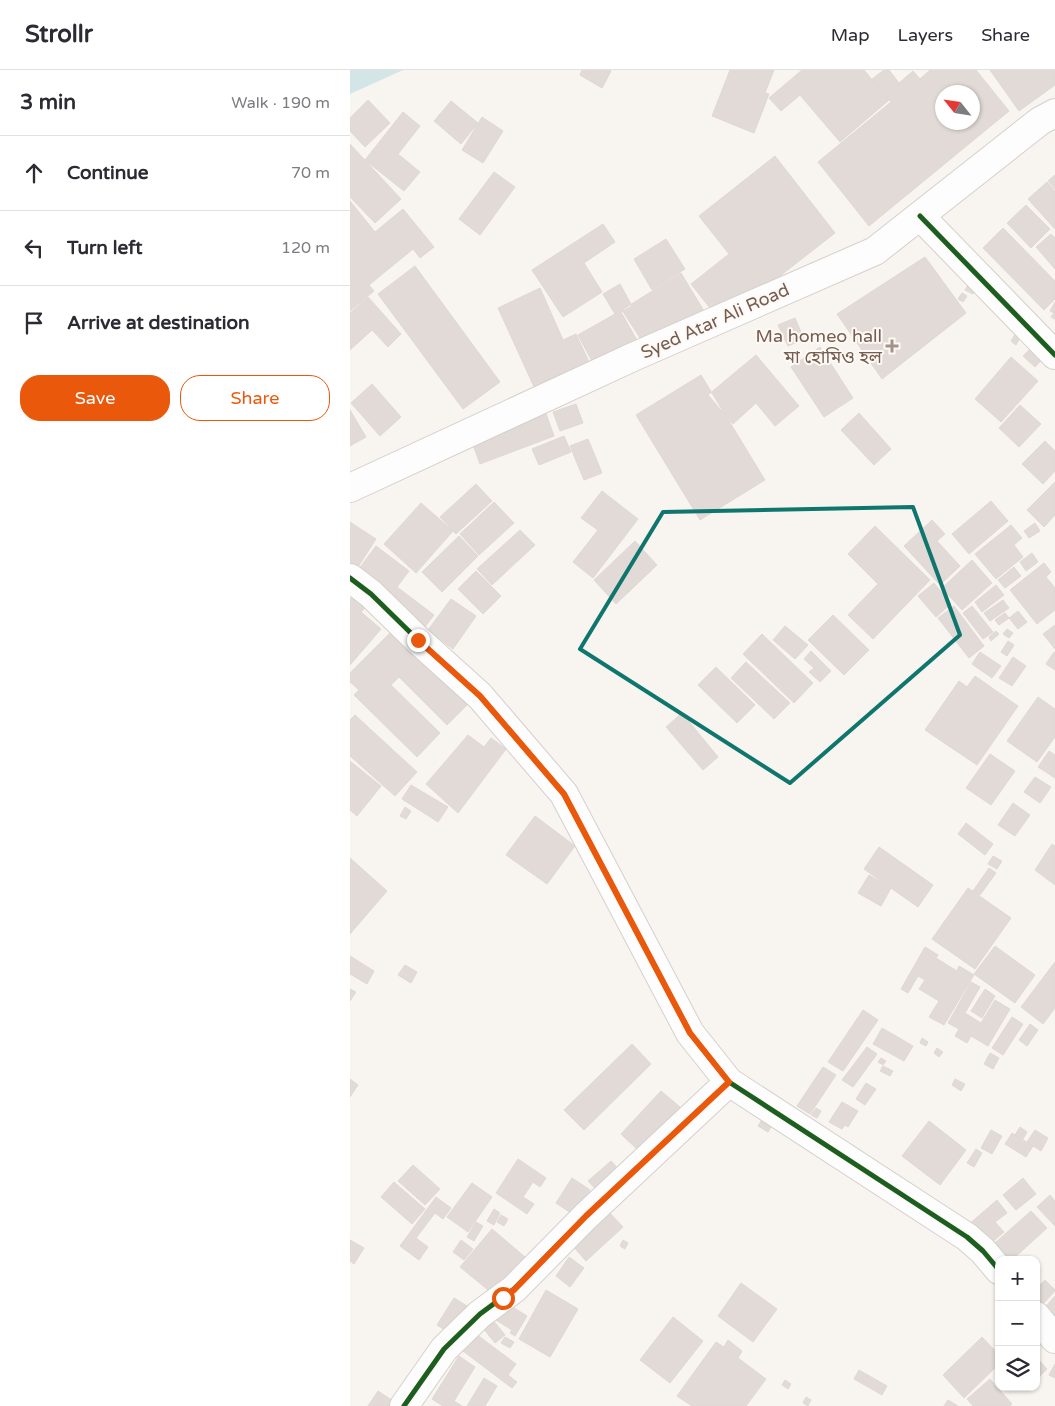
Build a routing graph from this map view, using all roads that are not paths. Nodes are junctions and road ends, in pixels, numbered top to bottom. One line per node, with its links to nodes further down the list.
1 (1055, 113): 2 (street, Syed Atar Ali Road)
2 (920, 216): 3 (street); 4 (street, Syed Atar Ali Road)
3 (1055, 355)
4 (350, 488)
5 (350, 578): 6 (street)
6 (729, 1082): 7 (street); 10 (street)
7 (995, 1265)
8 (1040, 1321): 9 (street)
9 (1055, 1339)
10 (404, 1406)

